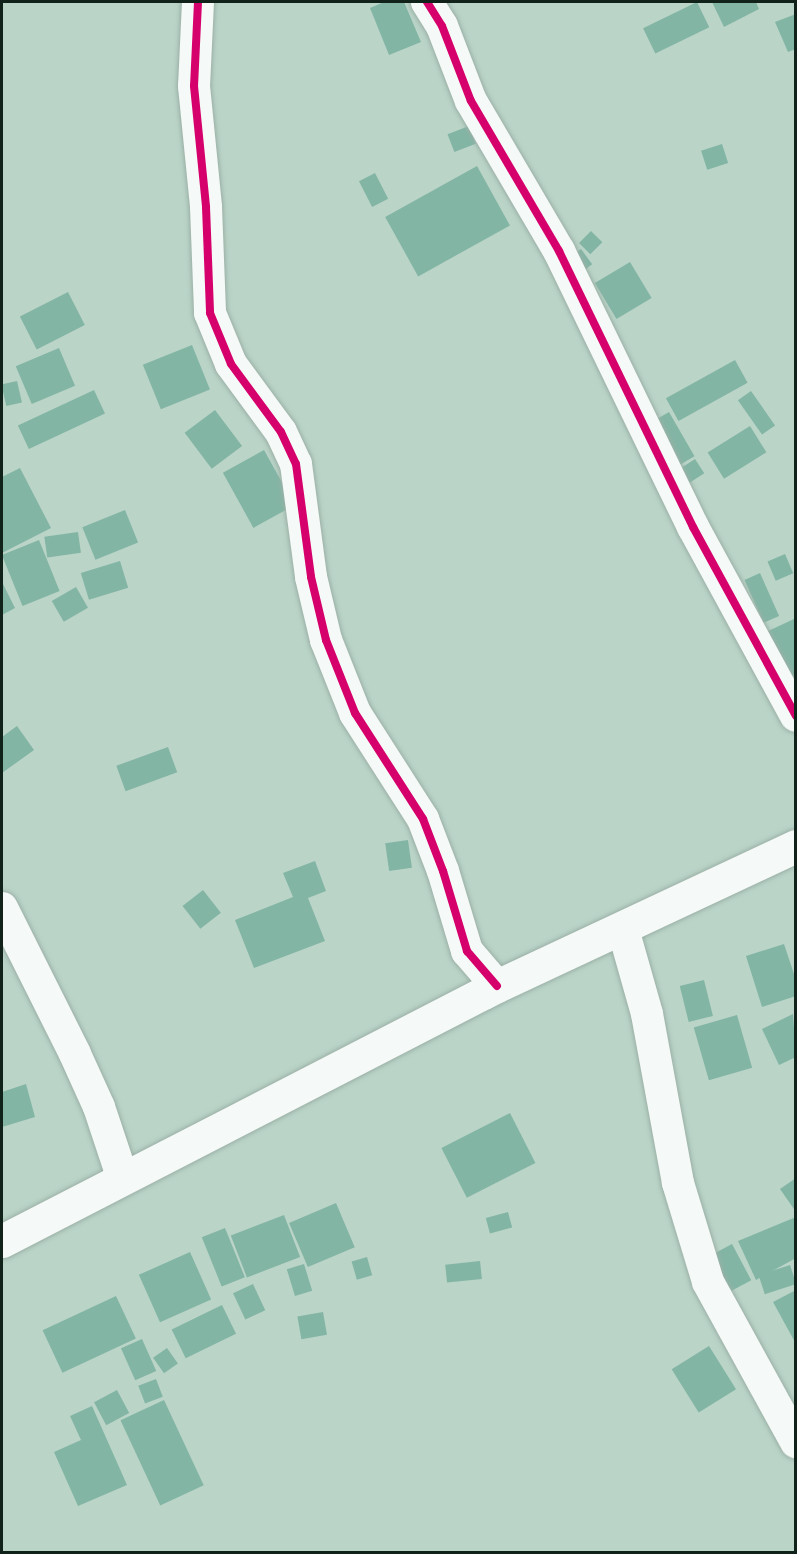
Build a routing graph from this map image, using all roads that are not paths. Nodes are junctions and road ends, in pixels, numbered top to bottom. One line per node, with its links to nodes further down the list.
1 (198, 2): 7 (street)
2 (427, 2): 3 (street)
3 (795, 716)
4 (795, 846): 6 (main road)
5 (2, 908): 8 (street)
6 (623, 928): 7 (main road); 10 (street)
7 (497, 986): 8 (main road)
8 (123, 1179): 9 (main road)
9 (2, 1241)
10 (795, 1442)

